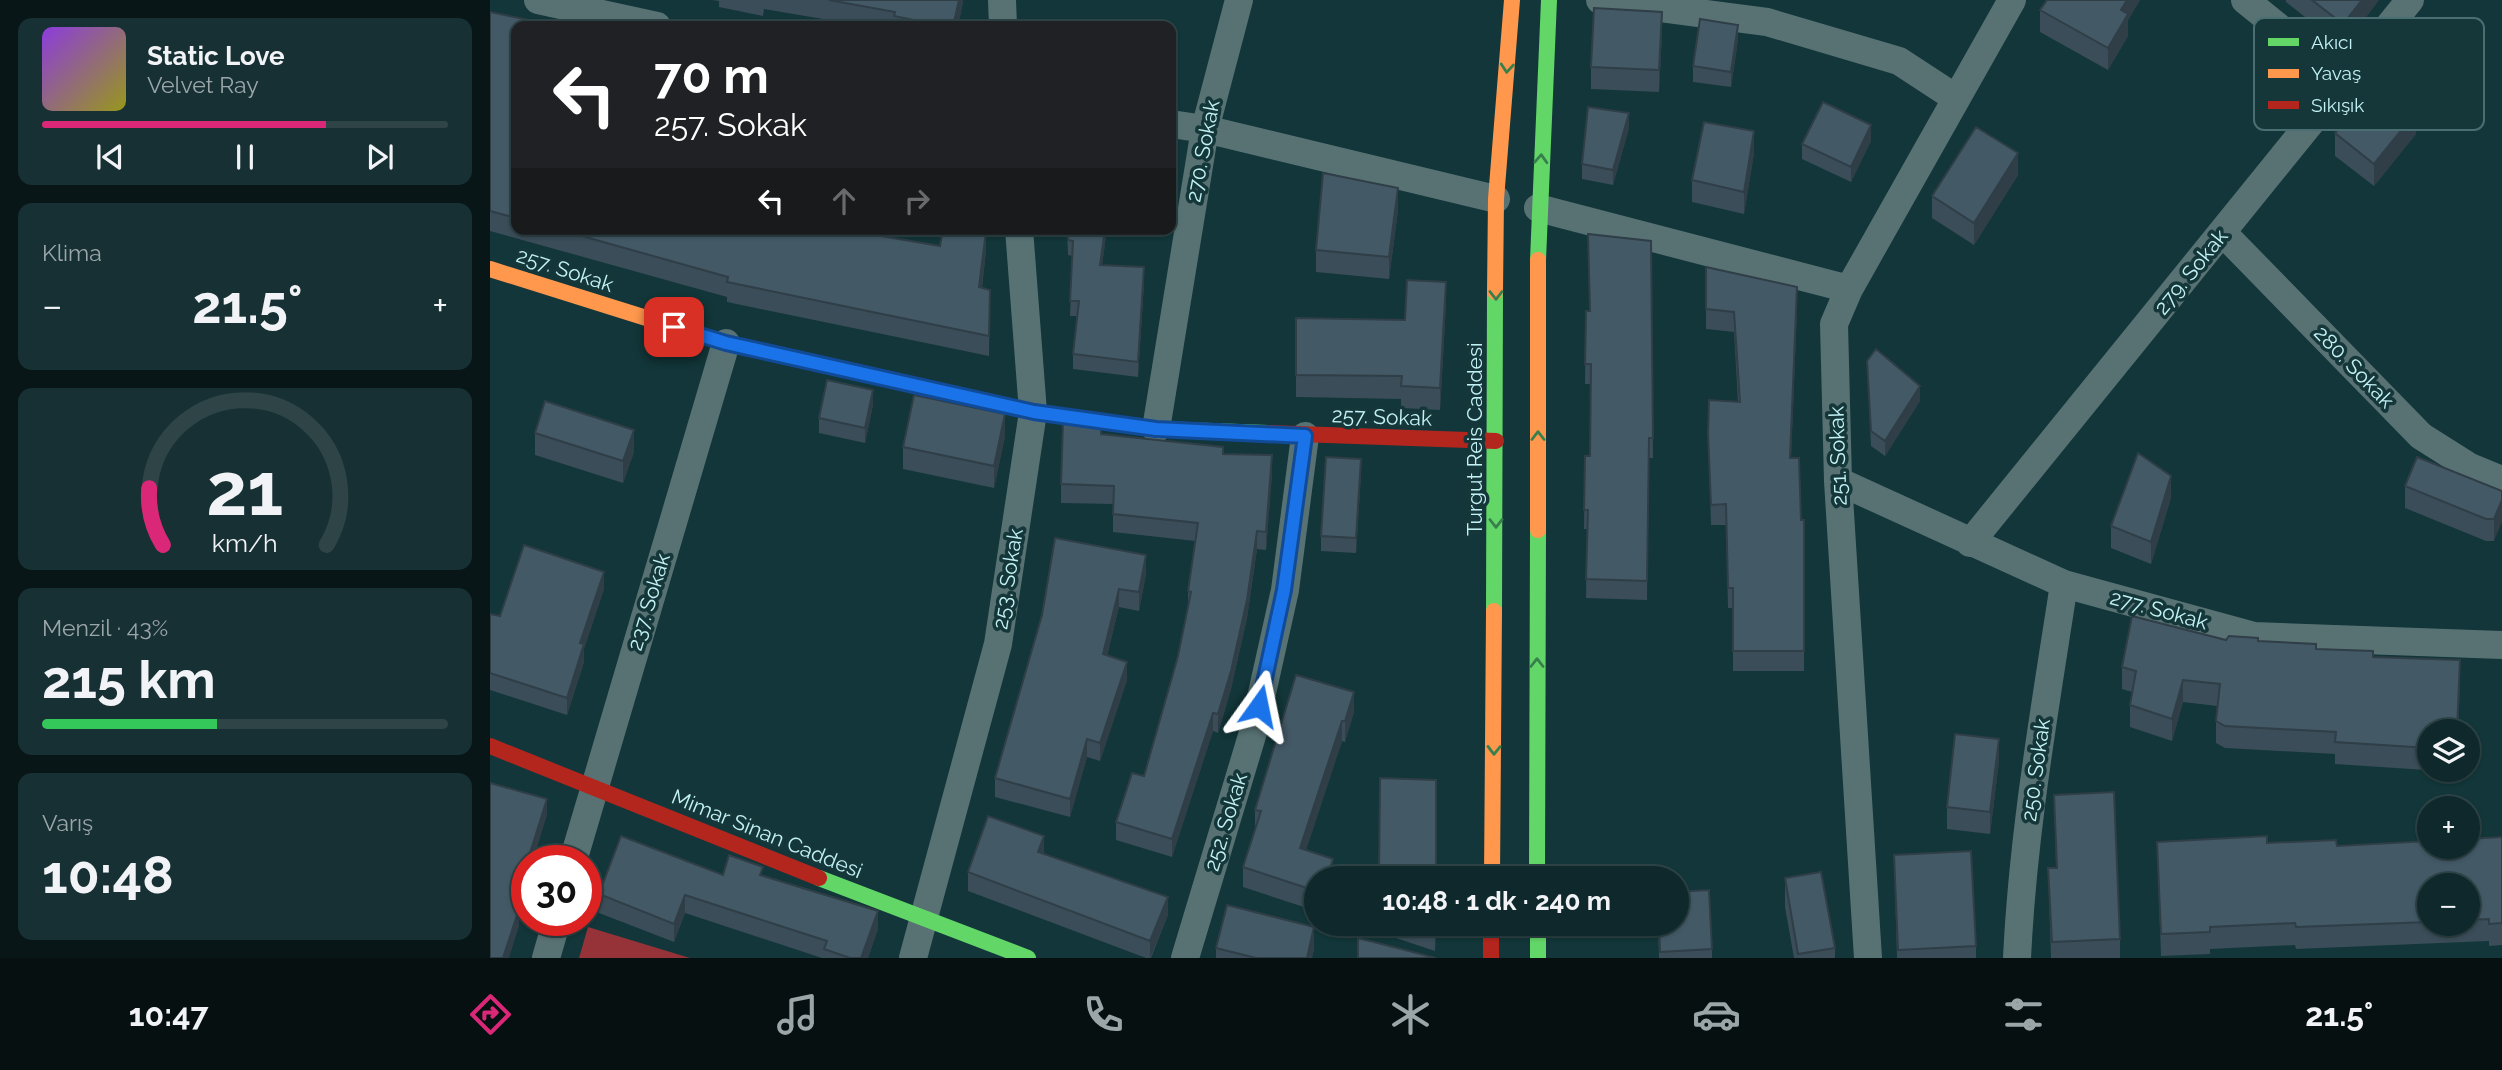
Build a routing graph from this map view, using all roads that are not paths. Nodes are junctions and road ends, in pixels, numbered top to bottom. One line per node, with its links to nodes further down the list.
1 (538, 0): 12 (street)
2 (1002, 0): 13 (street)
3 (1238, 0): 16 (street, 270. Sokak)
4 (1512, 0): 18 (main road, Turgut Reis Caddesi, one-way to 18)
5 (1549, 0): 19 (main road, one-way to 5)
6 (1600, 0): 14 (street)
7 (2012, 0): 14 (street, 251. Sokak)
8 (2245, 0): 10 (street)
9 (2410, 0): 11 (street, 279. Sokak)
10 (2267, 18)
11 (2395, 18)
12 (634, 21)
13 (1003, 21)
14 (1954, 97): 23 (street, 251. Sokak)
15 (1176, 125): 16 (street)
16 (1205, 129): 18 (street); 26 (street, 270. Sokak)
17 (2304, 130): 20 (street, 279. Sokak)
18 (1496, 199): 28 (main road, Turgut Reis Caddesi, one-way to 28)
19 (1538, 208): 23 (street); 38 (main road, one-way to 19)
20 (2223, 233): 29 (street, 280. Sokak); 31 (street, 279. Sokak)
21 (1019, 235): 25 (street, 253. Sokak)
22 (490, 269): 24 (main road, 257. Sokak)
23 (1849, 289): 30 (street, 251. Sokak)
24 (726, 343): 25 (main road, 257. Sokak); 35 (street, 237. Sokak)
25 (1034, 412): 26 (main road, 257. Sokak); 39 (street, 253. Sokak)
26 (1156, 429): 27 (main road, 257. Sokak)
27 (1305, 436): 28 (main road, 257. Sokak); 46 (street, 252. Sokak)
28 (1496, 442): 37 (main road, Turgut Reis Caddesi, one-way to 37)
29 (2502, 480)
30 (1838, 481): 31 (street, 277. Sokak); 49 (street, 251. Sokak)
31 (1970, 543): 32 (street, 277. Sokak)
32 (2064, 584): 33 (street, 277. Sokak); 50 (street, 250. Sokak)
33 (2502, 645)
34 (490, 746): 35 (main road, Mimar Sinan Caddesi)
35 (594, 787): 36 (street, 237. Sokak); 39 (main road, Mimar Sinan Caddesi)
36 (578, 845)
37 (1492, 866)
38 (1537, 866)
39 (923, 920): 44 (street, 253. Sokak); 45 (main road, Mimar Sinan Caddesi)
40 (552, 936): 43 (street)
41 (1491, 936): 47 (main road)
42 (1538, 936): 48 (main road)
43 (546, 958)
44 (913, 958)
45 (1028, 958)
46 (1185, 958)
47 (1491, 958)
48 (1538, 958)
49 (1868, 958)
50 (2017, 958)

